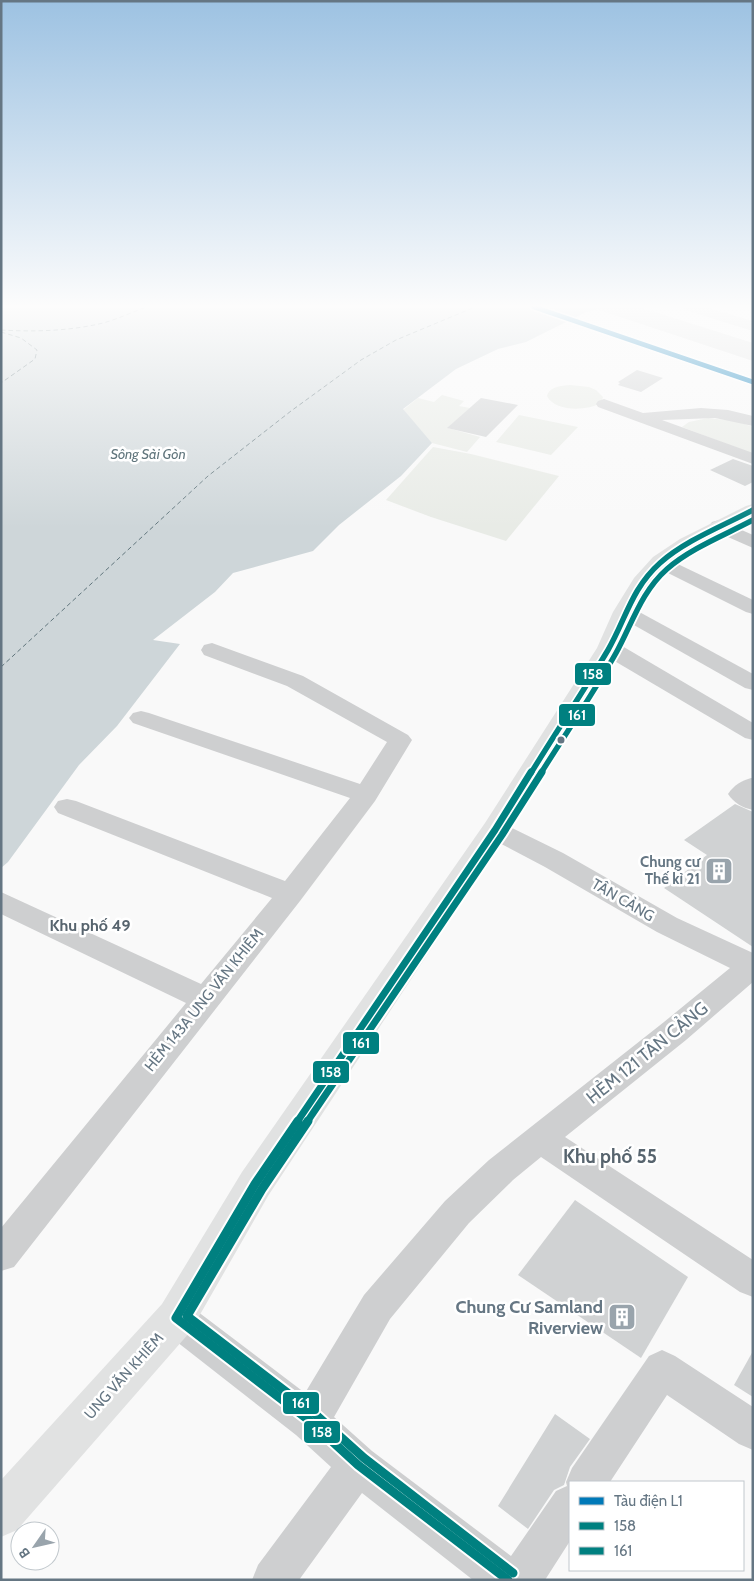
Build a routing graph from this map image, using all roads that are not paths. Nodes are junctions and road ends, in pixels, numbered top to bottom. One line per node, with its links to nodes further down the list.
1 (604, 404): 2 (street)
2 (644, 417): 3 (street); 4 (street)
3 (749, 417)
4 (753, 459)
5 (753, 510): 6 (main road, UNG VĂN KHIÊM)
6 (719, 526): 7 (street); 8 (main road, UNG VĂN KHIÊM)
7 (753, 542)
8 (661, 562): 9 (street); 10 (main road, UNG VĂN KHIÊM)
9 (753, 608)
10 (625, 612): 11 (main road, UNG VĂN KHIÊM); 13 (street)
11 (609, 648): 15 (street); 18 (main road, UNG VĂN KHIÊM)
12 (212, 650): 16 (street, HẺM 143A UNG VĂN KHIÊM)
13 (753, 683)
14 (141, 718): 16 (street)
15 (753, 733)
16 (366, 795): 19 (street, HẺM 143A UNG VĂN KHIÊM)
17 (67, 807): 19 (street)
18 (496, 830): 21 (street, TÂN CẢNG); 26 (main road, UNG VĂN KHIÊM)
19 (290, 894): 22 (street, HẺM 143A UNG VĂN KHIÊM)
20 (1, 902): 22 (street)
21 (753, 966): 23 (street, HẺM 121 TÂN CẢNG)
22 (205, 998): 24 (street, HẺM 143A UNG VĂN KHIÊM)
23 (540, 1138): 25 (street); 27 (street, HẺM 121 TÂN CẢNG)
24 (1, 1255)
25 (753, 1280)
26 (176, 1318): 27 (street); 32 (main road, UNG VĂN KHIÊM)
27 (310, 1422): 29 (street)
28 (753, 1430): 30 (street)
29 (358, 1465): 33 (street); 34 (street)
30 (587, 1481)
31 (569, 1506): 35 (street)
32 (1, 1514)
33 (273, 1580)
34 (508, 1580)
35 (520, 1580)

